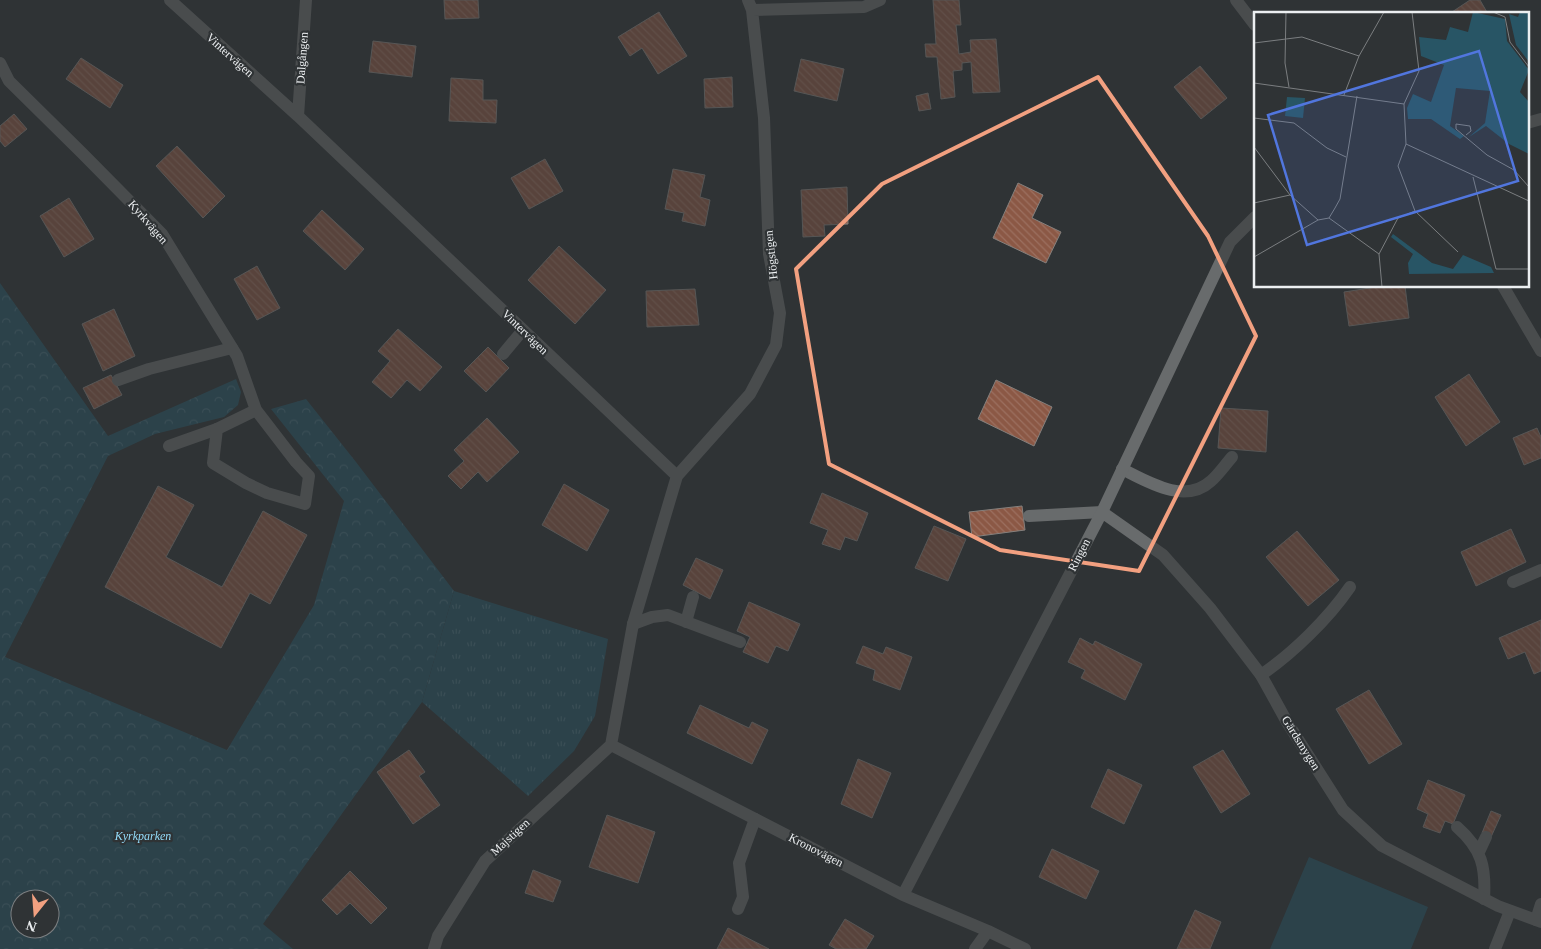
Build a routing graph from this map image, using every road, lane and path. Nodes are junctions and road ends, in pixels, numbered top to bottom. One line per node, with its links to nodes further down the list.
1 (170, 0): 8 (street, Vintervägen)
2 (306, 0): 8 (street, Dalgången)
3 (880, 0): 5 (street)
4 (1236, 0): 6 (street)
5 (750, 5): 23 (street, Högstigen)
6 (1254, 24)
7 (0, 63): 14 (street, Kyrkvägen)
8 (298, 116): 13 (street, Vintervägen)
9 (1541, 120): 10 (street)
10 (1528, 123)
11 (1254, 218): 22 (street, Ringen)
12 (1504, 288): 15 (street)
13 (523, 330): 16 (street); 23 (street, Vintervägen)
14 (232, 348): 17 (street); 18 (street, Kyrkvägen)
15 (1541, 351)
16 (503, 354)
17 (118, 380)
18 (256, 410): 19 (street); 19 (street, Kyrkvägen)
19 (217, 429): 20 (street)
20 (169, 446)
21 (1232, 458): 22 (street)
22 (1122, 469): 24 (street, Ringen)
23 (677, 476): 31 (street)
24 (1102, 512): 25 (street); 33 (street, Gärdsmygen); 39 (street, Ringen)
25 (1030, 516)
26 (1541, 570): 27 (street)
27 (1513, 582)
28 (1350, 587): 33 (street)
29 (693, 597): 30 (street)
30 (686, 622): 31 (street); 32 (street)
31 (633, 624): 34 (street)
32 (740, 642)
33 (1261, 675): 40 (street, Gärdsmygen)
34 (611, 745): 35 (street, Kronovägen); 46 (street, Majstigen)
35 (755, 819): 39 (street, Kronovägen); 42 (street)
36 (1457, 827): 38 (street)
37 (1486, 837): 38 (street)
38 (1479, 852): 40 (street)
39 (904, 895): 45 (street, Kronovägen)
40 (1484, 899): 43 (street, Gärdsmygen)
41 (1541, 904): 44 (street)
42 (738, 909)
43 (1510, 911): 44 (street, Gärdsmygen); 49 (street)
44 (1538, 921)
45 (988, 931): 47 (street); 48 (street, Kronovägen)
46 (434, 949)
47 (975, 949)
48 (1025, 949)
49 (1496, 949)

